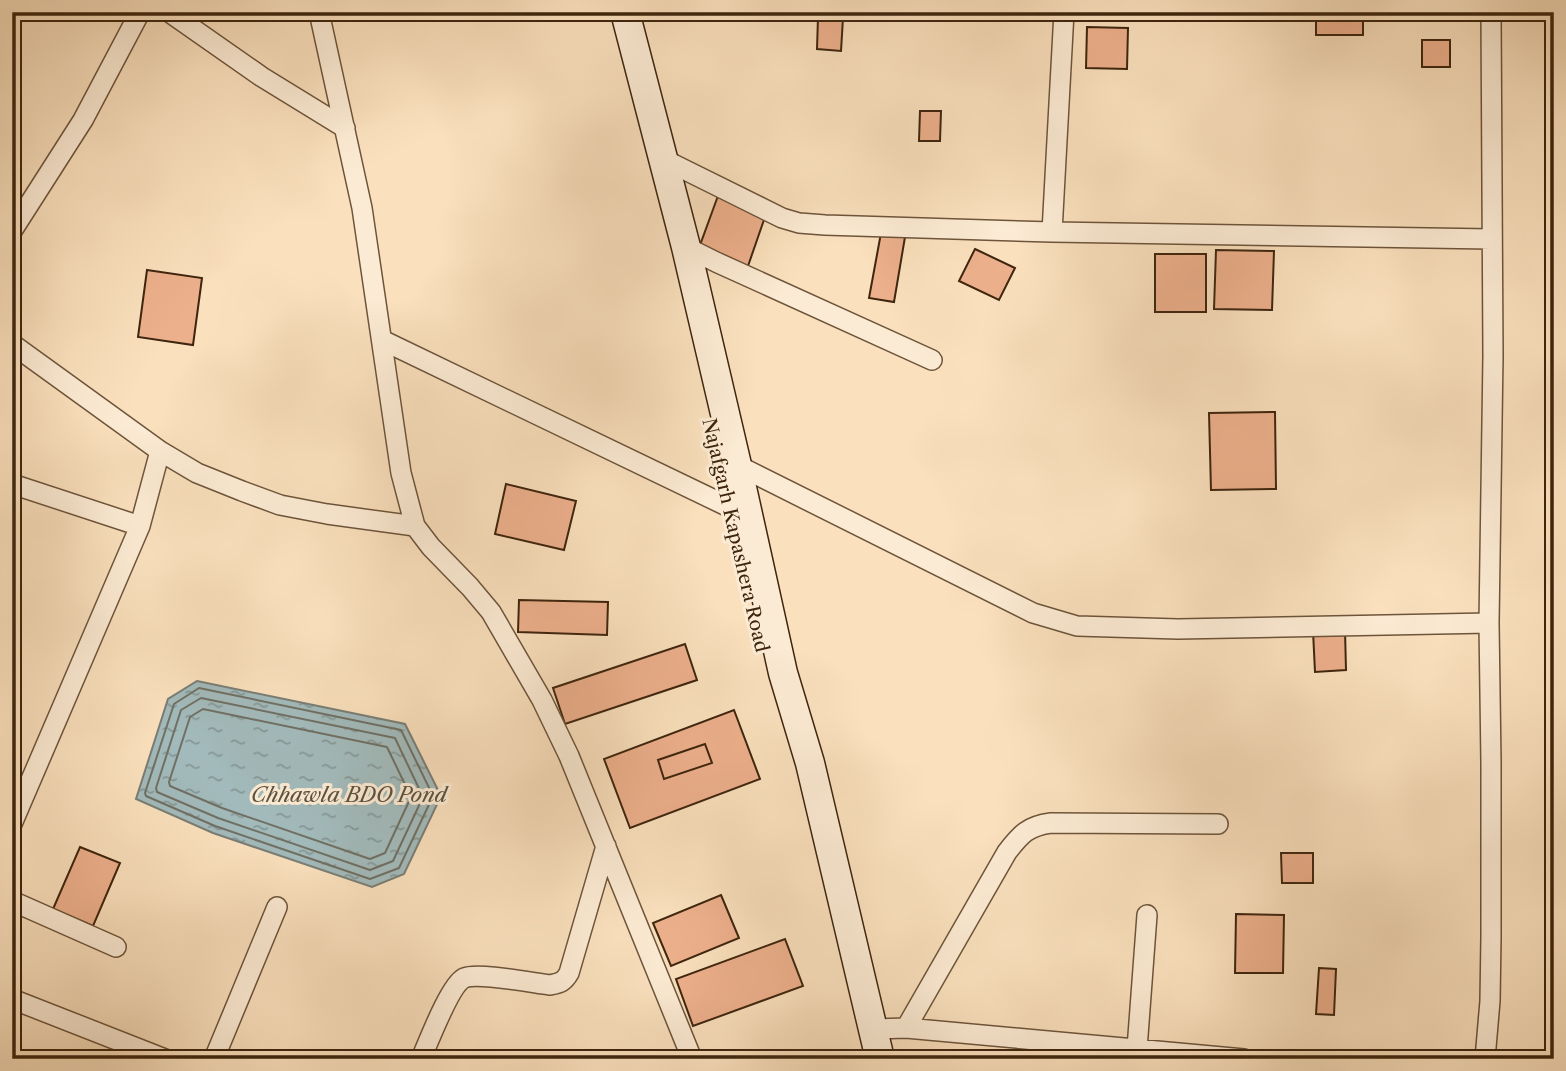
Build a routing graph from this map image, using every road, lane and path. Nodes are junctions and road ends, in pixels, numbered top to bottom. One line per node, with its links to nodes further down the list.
1 (140, 12): 10 (street)
2 (169, 12): 8 (street)
3 (319, 12): 8 (street)
4 (607, 12): 20 (main road, Najafgarh Kapashera Road)
5 (625, 12): 9 (main road)
6 (1064, 12): 11 (street)
7 (1491, 12): 12 (street)
8 (345, 128): 14 (street)
9 (665, 160): 11 (street); 13 (main road)
10 (12, 231)
11 (1052, 232): 12 (street)
12 (1491, 239): 23 (street)
13 (686, 247): 16 (street); 18 (main road)
14 (382, 340): 20 (street); 22 (street)
15 (12, 344): 17 (street)
16 (932, 360)
17 (160, 451): 21 (street); 22 (street)
18 (737, 465): 23 (street); 33 (main road)
19 (12, 484): 21 (street)
20 (729, 508): 39 (main road, Najafgarh Kapashera Road)
21 (140, 526): 24 (street)
22 (415, 526): 26 (street)
23 (1489, 623): 42 (street)
24 (12, 824)
25 (1218, 824): 32 (street)
26 (606, 846): 37 (street); 38 (street)
27 (12, 901): 30 (street)
28 (277, 907): 36 (street)
29 (1147, 915): 34 (street)
30 (116, 947)
31 (12, 999): 35 (street)
32 (906, 1028): 33 (street); 34 (street)
33 (874, 1029): 40 (main road)
34 (1137, 1049): 41 (street)
35 (165, 1059)
36 (214, 1059)
37 (421, 1059)
38 (692, 1059)
39 (862, 1059)
40 (880, 1059)
41 (1244, 1059)
42 (1485, 1059)

